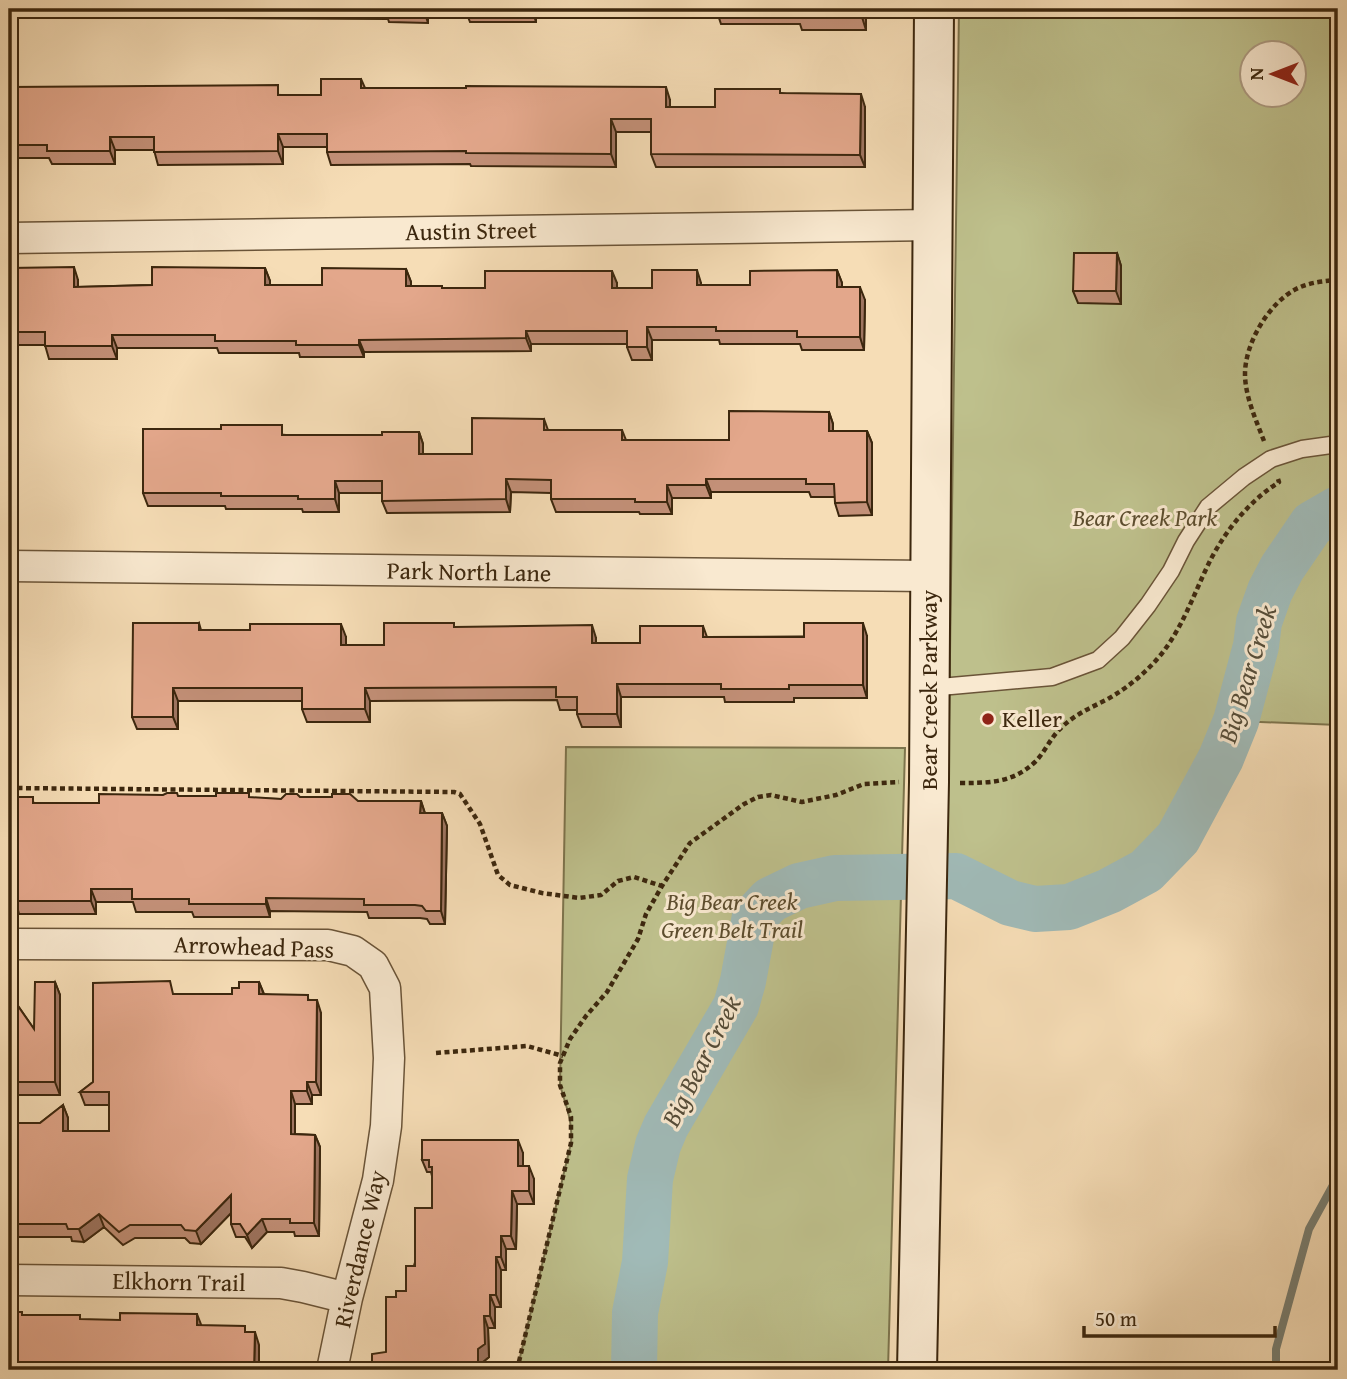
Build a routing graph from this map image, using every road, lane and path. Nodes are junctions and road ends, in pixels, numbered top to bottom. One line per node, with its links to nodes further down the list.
1 (934, 9): 2 (main road, Bear Creek Parkway)
2 (933, 225): 3 (street, Austin Street); 6 (main road, Bear Creek Parkway)
3 (9, 238)
4 (1338, 444): 7 (lane)
5 (9, 566): 6 (street, Park North Lane)
6 (929, 576): 7 (main road, Bear Creek Parkway)
7 (929, 688): 17 (main road, Bear Creek Parkway)
8 (9, 788): 9 (path)
9 (662, 886)
10 (9, 944): 13 (street, Arrowhead Pass)
11 (436, 1053): 12 (path)
12 (563, 1056)
13 (386, 1126): 15 (street, Riverdance Way)
14 (9, 1280): 15 (street, Elkhorn Trail)
15 (347, 1298): 16 (street, Riverdance Way)
16 (332, 1370)
17 (917, 1370)

